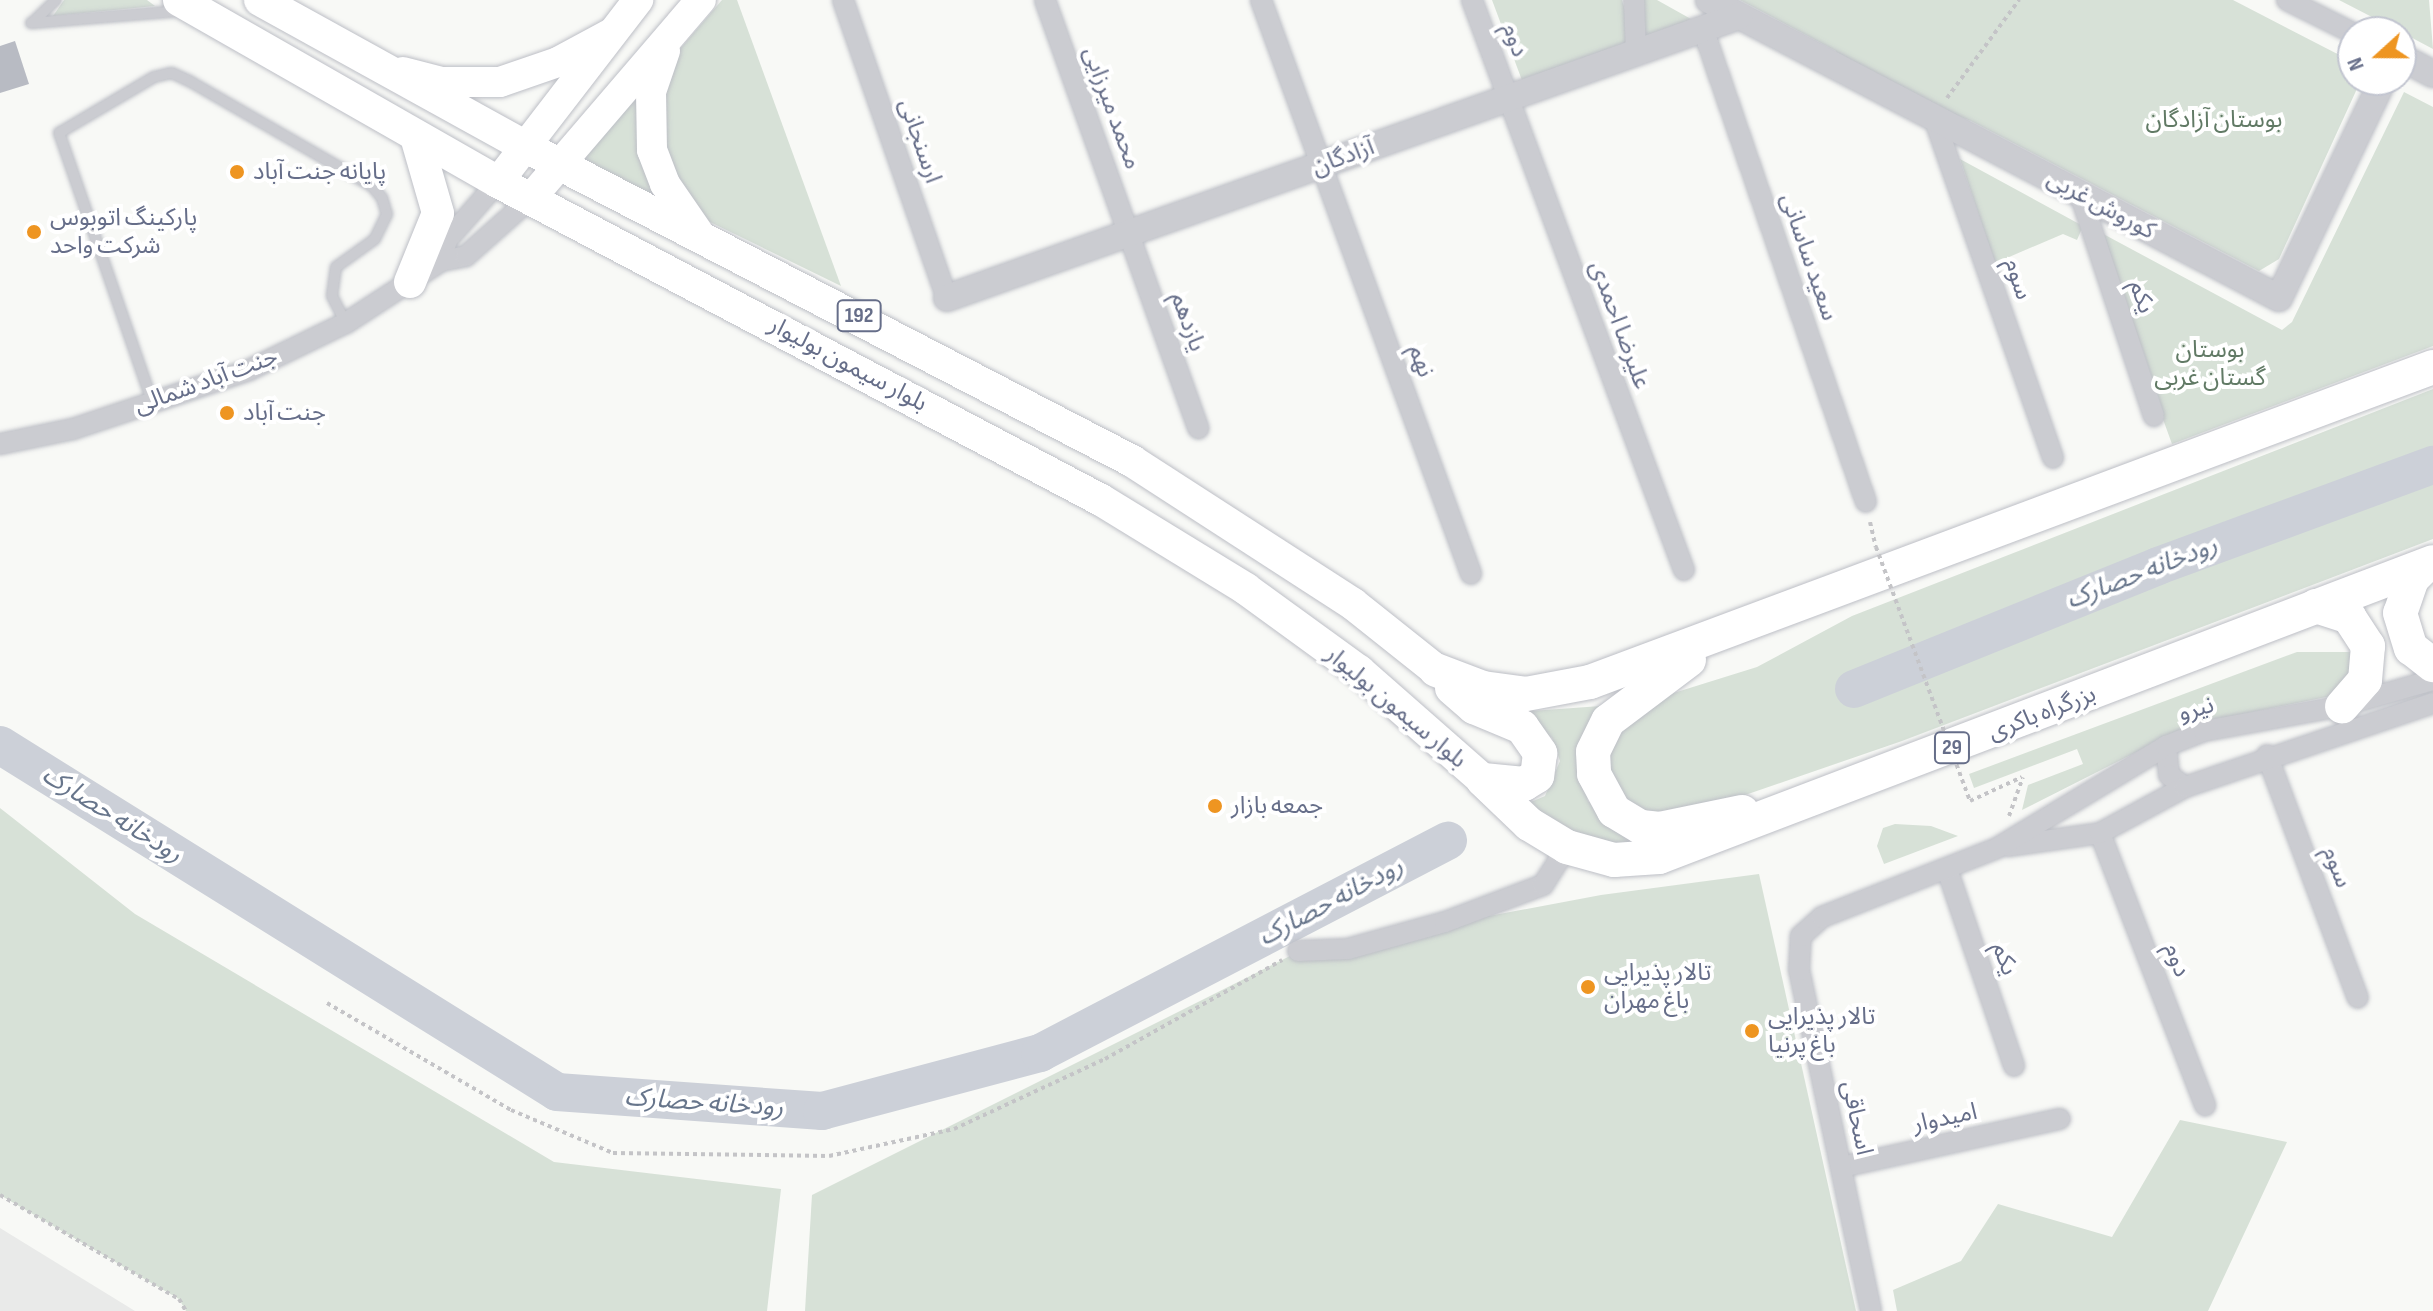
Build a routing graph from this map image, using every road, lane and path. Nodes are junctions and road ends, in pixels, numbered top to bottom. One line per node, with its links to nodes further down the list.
1 (56, 0): 13 (lane)
2 (260, 0): 20 (main road, بلوار سیمون بولیوار / 192)
3 (638, 0): 18 (main road, جنت آباد شمالی)
4 (701, 0): 17 (main road, جنت آباد شمالی)
5 (843, 0): 35 (street, ارسنجانی)
6 (1045, 0): 32 (street, محمد میرزایی)
7 (1261, 0): 27 (street, نهم)
8 (1472, 0): 22 (street, دوم)
9 (1634, 0): 19 (street)
10 (1709, 0): 14 (street, کوروش غربی)
11 (2019, 0): 23 (path)
12 (2287, 0): 15 (street)
13 (186, 5): 24 (main road, بلوار سیمون بولیوار / 192)
14 (1739, 16): 16 (street, آزادگان); 23 (street, کوروش غربی)
15 (2337, 25)
16 (1703, 29): 19 (street, آزادگان); 43 (street, سعید ساسانی)
17 (675, 31): 26 (main road, جنت آباد شمالی); 31 (main road)
18 (610, 34): 20 (main road); 25 (main road, جنت آباد شمالی)
19 (1636, 52): 22 (street, آزادگان)
20 (386, 67): 25 (main road, بلوار سیمون بولیوار / 192)
21 (2375, 96): 29 (street, کوروش غربی)
22 (1508, 98): 27 (street, آزادگان); 46 (street, علیرضا احمدی)
23 (1934, 118): 29 (street, کوروش غربی); 42 (street, سوم)
24 (416, 137): 28 (main road, بلوار سیمون بولیوار / 192); 34 (main road)
25 (526, 147): 26 (main road, بلوار سیمون بولیوار / 192); 28 (main road, جنت آباد شمالی)
26 (558, 161): 30 (main road, جنت آباد شمالی); 31 (main road, بلوار سیمون بولیوار / 192)
27 (1321, 165): 32 (street, آزادگان); 47 (street, نهم)
28 (498, 182): 30 (main road, بلوار سیمون بولیوار / 192); 33 (street, جنت آباد شمالی)
29 (2080, 194): 39 (street, یکم)
30 (531, 198): 33 (street, جنت آباد شمالی); 57 (main road, بلوار سیمون بولیوار / 192)
31 (698, 232): 51 (main road, بلوار سیمون بولیوار / 192)
32 (1129, 233): 35 (street, آزادگان); 40 (street, یازدهم)
33 (441, 261): 34 (street, جنت آباد شمالی)
34 (410, 282): 36 (street, جنت آباد شمالی)
35 (947, 298)
36 (346, 323): 38 (street, جنت آباد شمالی); 38 (lane)
37 (2433, 367): 49 (highway)
38 (152, 401): 41 (street, جنت آباد شمالی)
39 (2154, 416)
40 (1198, 428)
41 (0, 444)
42 (2053, 458)
43 (1866, 502)
44 (1876, 547): 62 (path, bridge)
45 (2429, 564): 48 (highway, بزرگراه باکری / 29); 50 (highway)
46 (1684, 570)
47 (1471, 574)
48 (2316, 606): 54 (highway); 58 (highway, بزرگراه باکری / 29)
49 (1718, 638): 51 (highway); 58 (highway)
50 (2433, 665)
51 (1436, 670): 57 (highway)
52 (2433, 680): 54 (street, نیرو)
53 (2433, 703): 56 (street, نیرو)
54 (2342, 706): 55 (street, نیرو)
55 (2166, 746): 59 (street); 62 (street, نیرو)
56 (2267, 755): 59 (street, نیرو); 66 (street, سوم)
57 (1483, 780): 61 (highway, بزرگراه باکری / 29)
58 (1863, 783): 61 (highway, بزرگراه باکری / 29)
59 (2185, 787): 60 (street, نیرو)
60 (2100, 833): 62 (street, نیرو); 69 (street, دوم)
61 (1567, 847): 65 (street)
62 (1997, 848): 63 (street, نیرو)
63 (1947, 869): 64 (street, نیرو); 68 (street, یکم)
64 (1801, 936): 71 (street, اسحاقی)
65 (1298, 951): 67 (path)
66 (2358, 998)
67 (327, 1003)
68 (2014, 1066)
69 (2205, 1105)
70 (2060, 1119): 71 (street, امیدوار)
71 (1841, 1167): 74 (street, اسحاقی)
72 (0, 1195): 73 (path)
73 (186, 1311)
74 (1871, 1311)

